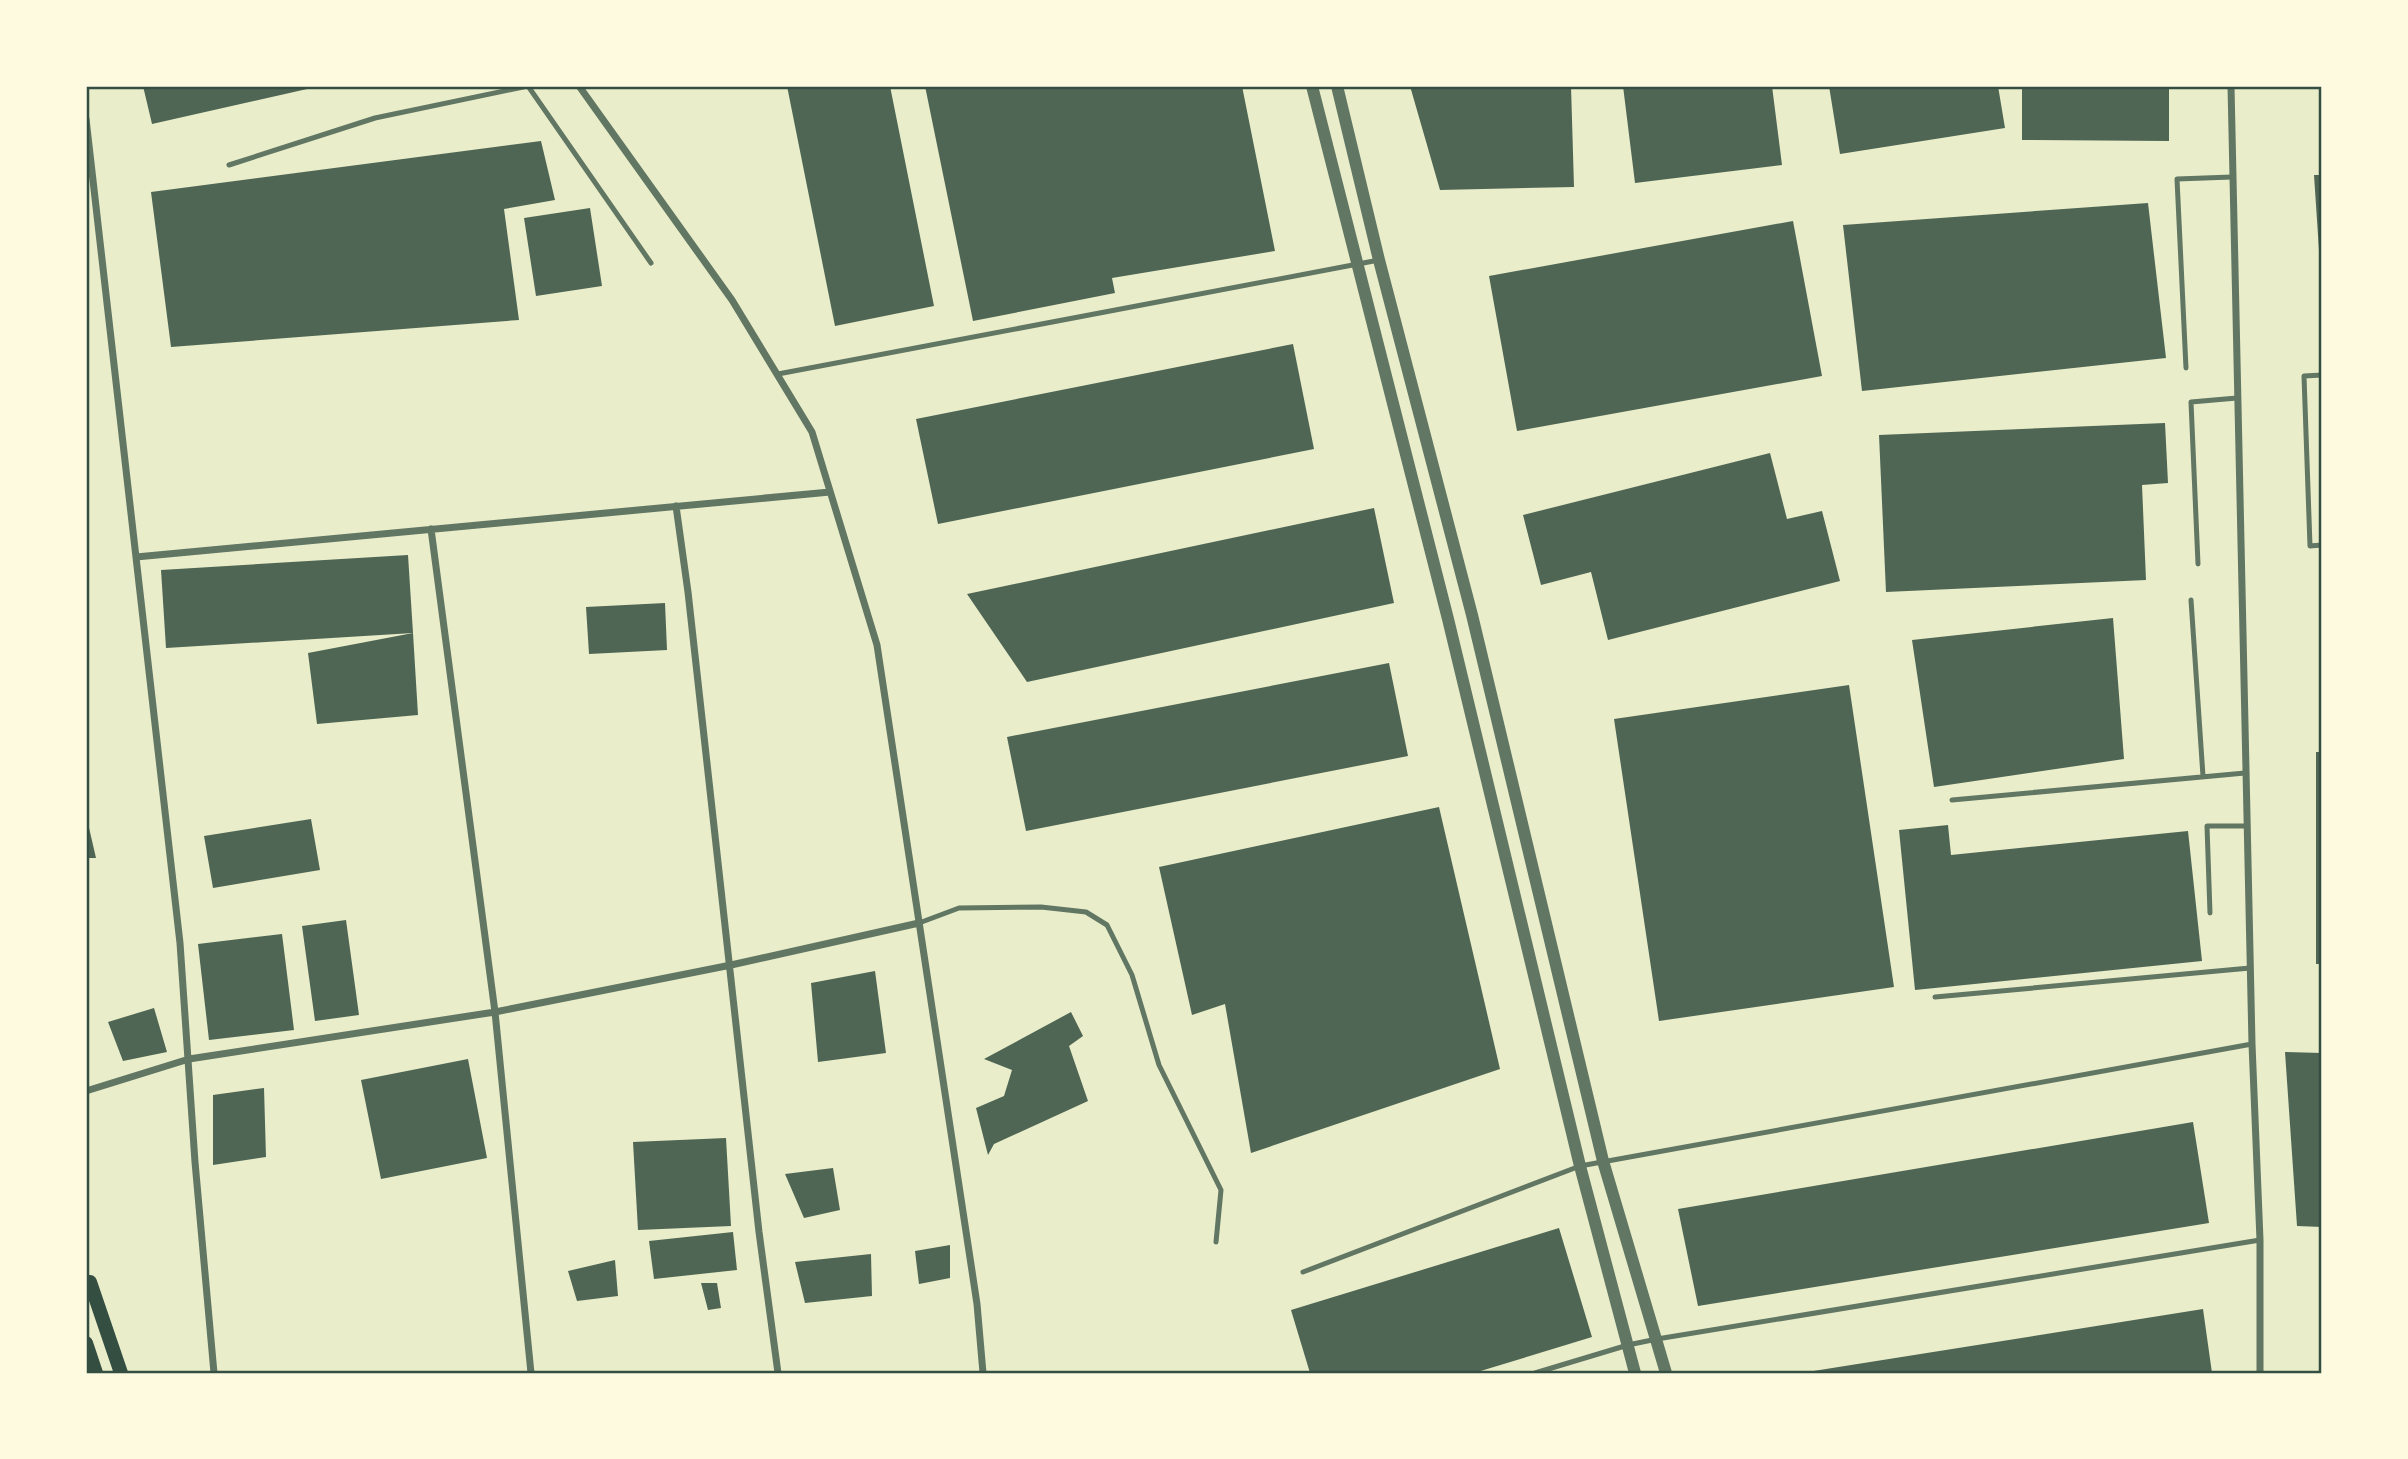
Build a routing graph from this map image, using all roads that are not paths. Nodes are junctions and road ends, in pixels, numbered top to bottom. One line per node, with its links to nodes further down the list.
1 (528, 86): 7 (lane); 10 (lane)
2 (579, 86): 13 (street)
3 (1312, 86): 11 (street)
4 (1337, 86): 9 (street)
5 (2231, 86): 8 (street)
6 (86, 119): 20 (street)
7 (229, 164)
8 (2232, 177): 12 (lane); 15 (street)
9 (1379, 260): 11 (lane); 36 (street)
10 (651, 263)
11 (1359, 264): 13 (lane); 37 (street)
12 (2186, 368)
13 (778, 374): 16 (street)
14 (2322, 375): 19 (lane)
15 (2237, 398): 21 (lane); 23 (street)
16 (830, 492): 17 (street); 28 (street)
17 (676, 506): 18 (street); 29 (street)
18 (430, 529): 20 (street); 32 (street)
19 (2322, 545)
20 (136, 557): 34 (street)
21 (2198, 564)
22 (2191, 600): 24 (lane)
23 (2245, 772): 24 (lane); 26 (street)
24 (2203, 776): 25 (lane)
25 (1952, 800)
26 (2246, 826): 27 (lane); 30 (street)
27 (2210, 913)
28 (919, 923): 29 (street); 39 (lane); 53 (street)
29 (731, 965): 32 (street); 52 (street)
30 (2250, 968): 31 (lane); 33 (street)
31 (1935, 997)
32 (495, 1012): 34 (street); 51 (street)
33 (2252, 1044): 36 (lane); 38 (street)
34 (189, 1059): 35 (street); 50 (street)
35 (86, 1091)
36 (1603, 1161): 37 (lane); 44 (street)
37 (1580, 1166): 40 (lane); 46 (street)
38 (2260, 1240): 44 (lane); 57 (street)
39 (1216, 1242)
40 (1303, 1272)
41 (87, 1278): 42 (main road)
42 (101, 1316): 43 (main road); 49 (main road)
43 (86, 1318)
44 (1657, 1339): 46 (lane); 56 (street)
45 (86, 1343): 48 (main road)
46 (1628, 1345): 54 (lane); 55 (street)
47 (86, 1367): 48 (main road)
48 (94, 1373)
49 (121, 1373)
50 (214, 1373)
51 (531, 1373)
52 (778, 1373)
53 (983, 1373)
54 (1535, 1373)
55 (1635, 1373)
56 (1666, 1373)
57 (2260, 1373)

